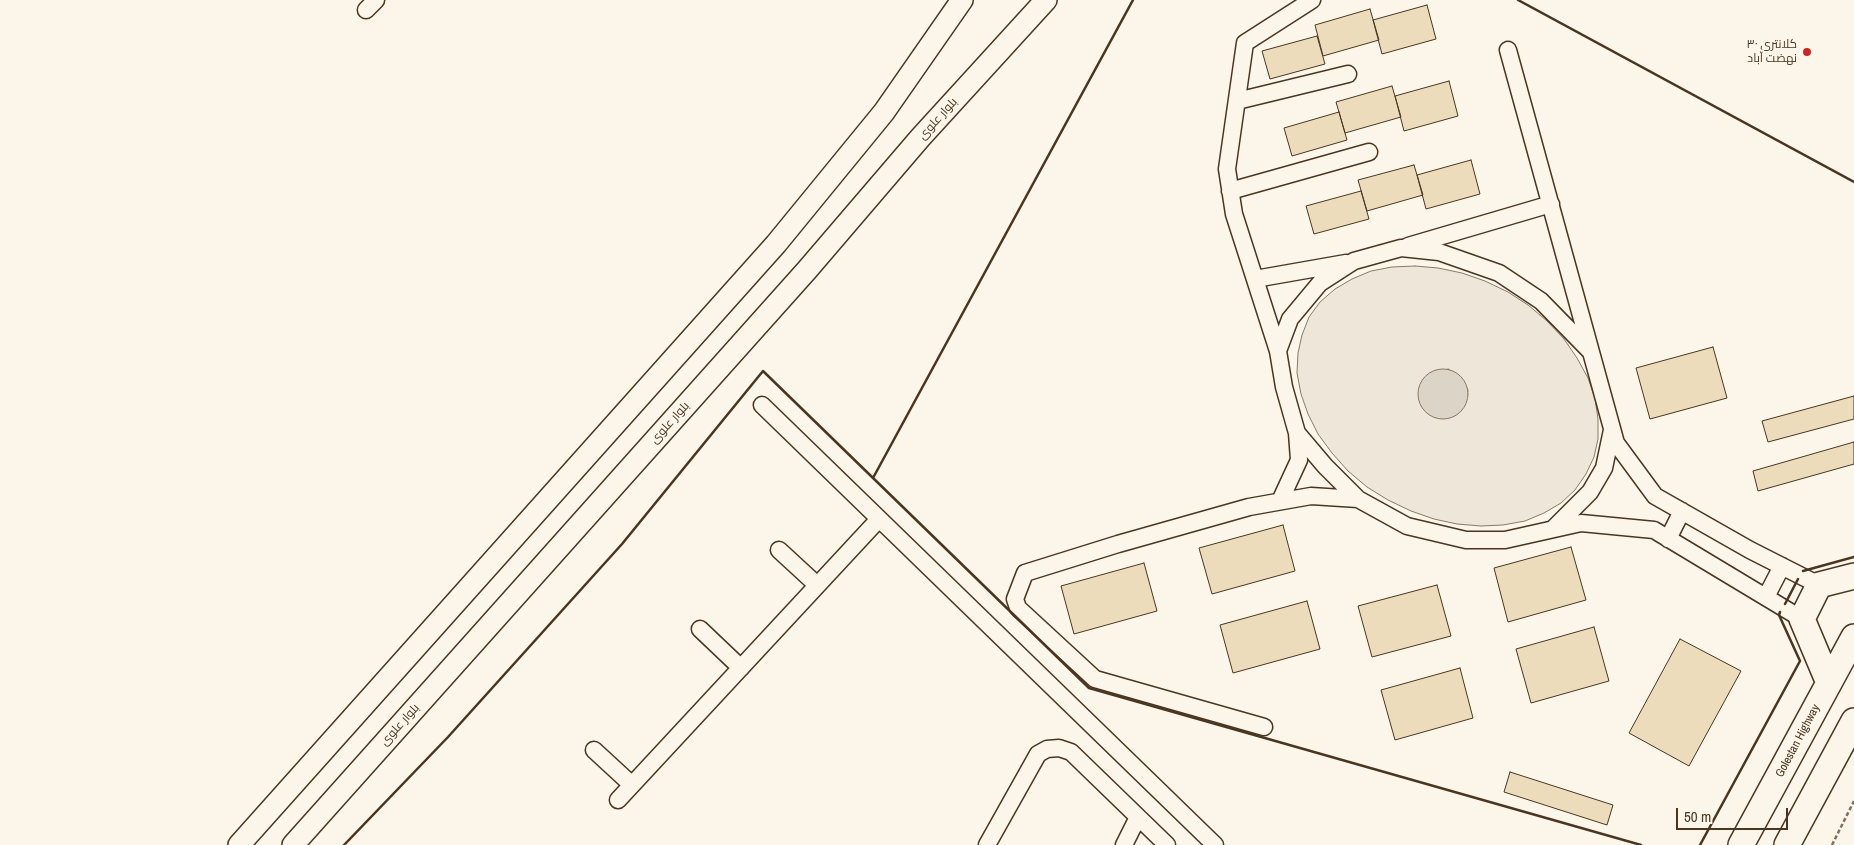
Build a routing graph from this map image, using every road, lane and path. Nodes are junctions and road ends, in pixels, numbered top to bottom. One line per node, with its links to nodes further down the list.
1 (962, 0): 42 (main road)
2 (1312, 0): 6 (lane)
3 (1041, 3): 43 (main road, بلوار علوی)
4 (1508, 50): 9 (lane)
5 (1348, 74): 6 (lane)
6 (1237, 101): 8 (lane)
7 (1368, 152): 8 (lane)
8 (1230, 191): 12 (lane)
9 (1551, 204): 10 (lane); 14 (lane)
10 (1401, 248): 11 (lane); 14 (lane)
11 (1354, 261): 12 (lane); 13 (lane)
12 (1255, 279): 13 (lane)
13 (1278, 351): 17 (lane)
14 (1591, 353): 16 (lane)
15 (762, 405): 21 (lane)
16 (1612, 430): 20 (lane); 22 (lane)
17 (1297, 433): 18 (lane); 19 (lane)
18 (1358, 499): 19 (lane); 22 (lane)
19 (1280, 501): 36 (lane)
20 (1682, 511): 23 (lane); 25 (lane)
21 (879, 519): 27 (lane); 47 (lane)
22 (1553, 529): 23 (lane)
23 (1668, 539): 29 (lane)
24 (778, 550): 27 (lane)
25 (1782, 566): 28 (lane); 29 (lane)
26 (1854, 576): 28 (highway)
27 (817, 585): 33 (lane)
28 (1819, 585): 30 (highway)
29 (1766, 597): 30 (lane)
30 (1802, 619): 34 (highway)
31 (700, 629): 33 (lane)
32 (1854, 636): 34 (highway, Golestan Highway)
33 (741, 668): 38 (lane)
34 (1829, 683): 48 (highway, Golestan Highway)
35 (1854, 721): 49 (highway)
36 (1264, 727)
37 (594, 750): 38 (lane)
38 (632, 785): 39 (lane)
39 (618, 800)
40 (1854, 801): 50 (path)
41 (1138, 817): 44 (lane); 45 (lane); 46 (lane)
42 (239, 845)
43 (293, 845)
44 (987, 845)
45 (1124, 845)
46 (1167, 845)
47 (1215, 845)
48 (1742, 845)
49 (1787, 845)
50 (1832, 845)

